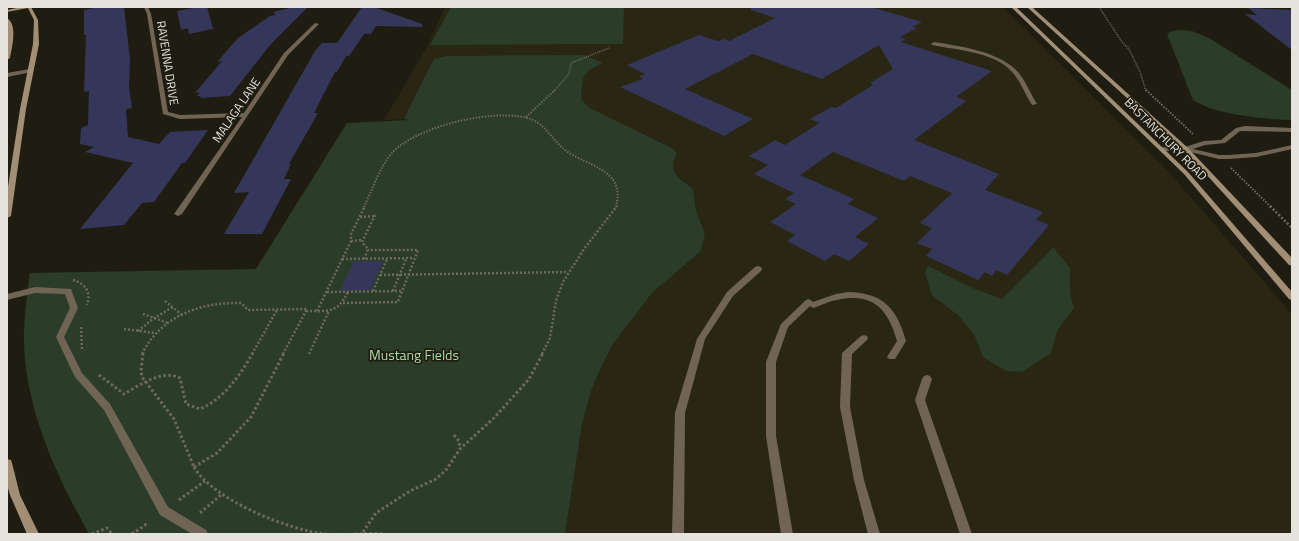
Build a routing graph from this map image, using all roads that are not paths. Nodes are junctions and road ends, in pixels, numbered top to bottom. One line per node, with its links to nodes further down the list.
1 (29, 7): 5 (main road); 10 (main road)
2 (146, 7): 13 (street, RAVENNA DRIVE)
3 (1013, 7): 18 (main road, BASTANCHURY ROAD)
4 (1029, 7): 19 (main road, BASTANCHURY ROAD)
5 (7, 12)
6 (7, 19): 9 (main road)
7 (317, 24): 13 (street, MALAGA LANE)
8 (934, 44): 12 (street)
9 (7, 58)
10 (30, 71): 11 (street); 21 (main road)
11 (7, 75)
12 (1034, 104)
13 (246, 115): 20 (street, MALAGA LANE)
14 (1285, 130): 15 (street); 16 (street); 19 (street)
15 (1292, 130)
16 (1292, 134)
17 (1292, 147): 19 (street)
18 (1162, 149): 19 (street); 25 (main road, BASTANCHURY ROAD)
19 (1186, 149): 22 (main road, BASTANCHURY ROAD)
20 (178, 214)
21 (7, 216)
22 (1292, 263)
23 (758, 269): 32 (street)
24 (7, 297): 31 (street)
25 (1292, 297)
26 (864, 338): 34 (street)
27 (892, 357): 33 (street)
28 (927, 379): 35 (street)
29 (7, 463): 30 (main road)
30 (33, 534)
31 (202, 534)
32 (678, 534)
33 (788, 534)
34 (874, 534)
35 (966, 534)

